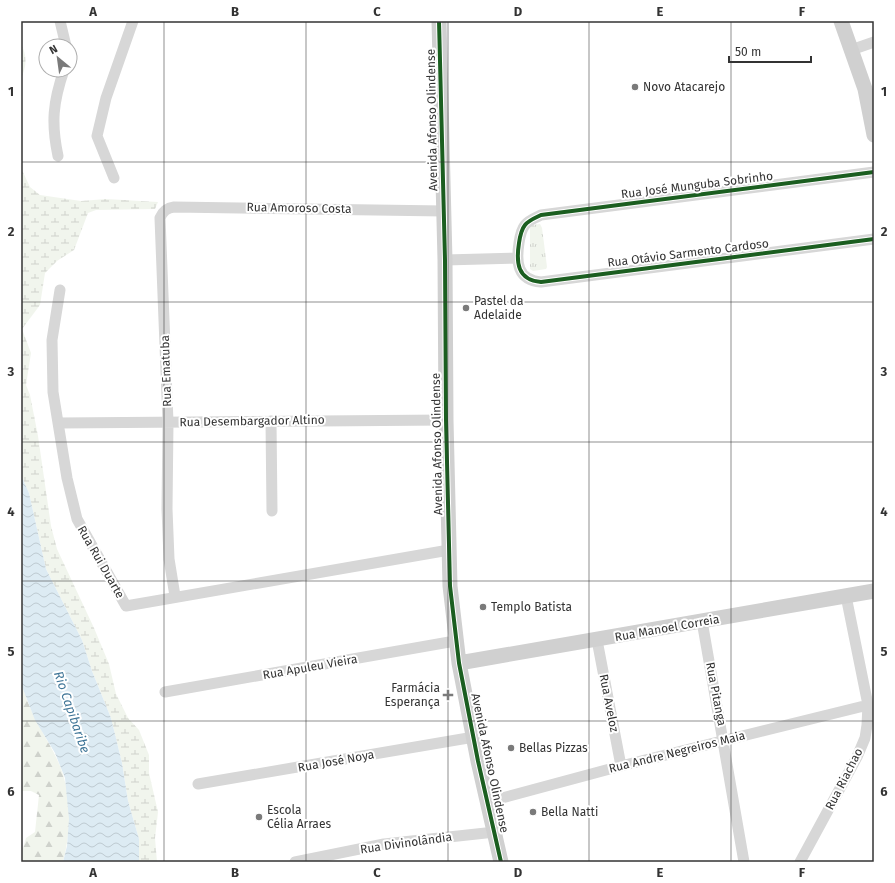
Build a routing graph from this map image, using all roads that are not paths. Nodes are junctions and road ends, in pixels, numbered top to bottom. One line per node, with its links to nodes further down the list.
1 (60, 21): 5 (street)
2 (133, 21): 13 (street)
3 (439, 21): 14 (main road, Avenida Afonso Olindense)
4 (841, 21): 7 (main road)
5 (64, 38)
6 (874, 42): 7 (street)
7 (850, 50): 9 (main road)
8 (62, 78): 11 (street)
9 (871, 105): 10 (main road)
10 (874, 136)
11 (58, 156)
12 (874, 172): 17 (street, Rua José Munguba Sobrinho)
13 (114, 178)
14 (444, 210): 15 (street, Rua Amoroso Costa); 18 (main road, Avenida Afonso Olindense)
15 (160, 218): 22 (street, Rua Ematuba)
16 (874, 239): 17 (street, Rua Otávio Sarmento Cardoso)
17 (517, 258): 18 (street)
18 (445, 260): 20 (main road, Avenida Afonso Olindense)
19 (60, 290): 23 (street, Rua Rui Duarte)
20 (446, 420): 21 (street, Rua Desembargador Altino); 25 (main road, Avenida Afonso Olindense)
21 (271, 421): 22 (street, Rua Desembargador Altino); 24 (street)
22 (168, 422): 23 (street, Rua Desembargador Altino); 27 (street, Rua Ematuba)
23 (58, 423): 27 (street, Rua Rui Duarte)
24 (272, 511)
25 (449, 550): 27 (street, Rua Rui Duarte); 31 (main road, Avenida Afonso Olindense)
26 (874, 591): 28 (main road, Rua Manoel Correia)
27 (175, 596)
28 (846, 596): 29 (main road, Rua Manoel Correia); 34 (street, Rua Riachao)
29 (702, 622): 30 (main road, Rua Manoel Correia); 36 (street, Rua Pitanga)
30 (597, 640): 32 (main road, Rua Manoel Correia); 37 (street, Rua Aveloz)
31 (455, 641): 32 (main road, Avenida Afonso Olindense); 33 (street, Rua Apuleu Vieira)
32 (459, 663): 35 (main road, Avenida Afonso Olindense)
33 (165, 692)
34 (868, 704): 36 (street, Rua Andre Negreiros Maia); 44 (street, Rua Riachao)
35 (474, 737): 38 (street, Rua José Noya); 39 (main road, Avenida Afonso Olindense)
36 (724, 740): 37 (street, Rua Andre Negreiros Maia); 43 (street, Rua Pitanga)
37 (621, 766): 39 (street, Rua Andre Negreiros Maia)
38 (198, 784)
39 (487, 802): 40 (main road, Avenida Afonso Olindense)
40 (495, 832): 41 (street, Rua Divinolândia); 42 (main road, Avenida Afonso Olindense)
41 (295, 862)
42 (501, 862)
43 (744, 862)
44 (800, 862)

